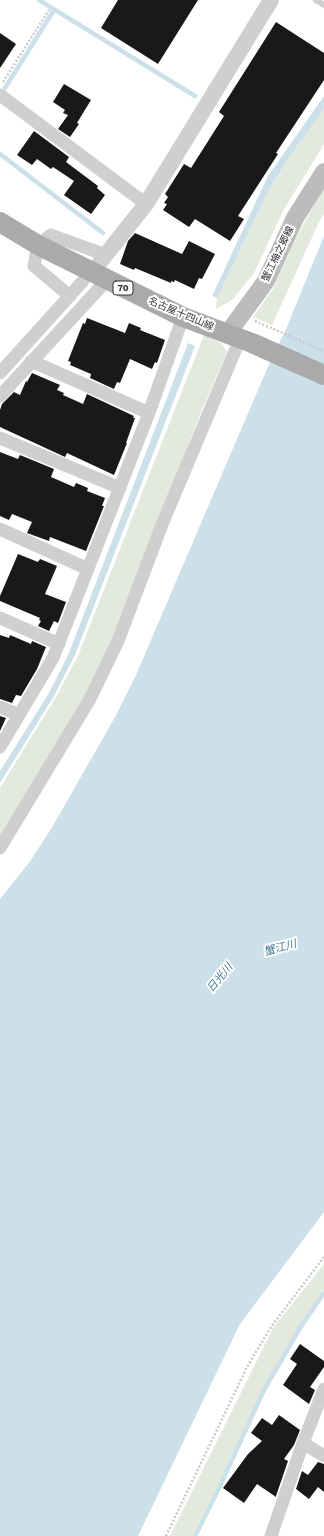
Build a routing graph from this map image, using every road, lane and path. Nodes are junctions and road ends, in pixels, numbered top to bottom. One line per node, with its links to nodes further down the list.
1 (316, 0): 3 (lane)
2 (267, 2): 8 (street)
3 (324, 5)
4 (49, 10): 5 (path)
5 (0, 86)
6 (0, 95): 8 (street)
7 (324, 172): 16 (main road, 蟹江梅之郷線)
8 (146, 204): 11 (street)
9 (0, 222): 10 (main road, 名古屋十四山線 / 70)
10 (38, 245): 11 (main road, 名古屋十四山線 / 70); 13 (street)
11 (104, 266): 14 (main road, 名古屋十四山線 / 70); 18 (street)
12 (83, 281): 13 (street)
13 (70, 296): 19 (street)
14 (183, 317): 16 (main road, 名古屋十四山線 / 70); 23 (street)
15 (267, 325): 17 (path)
16 (240, 338): 20 (main road, 名古屋十四山線 / 70); 33 (street)
17 (324, 352)
18 (31, 361): 21 (street); 23 (street)
19 (0, 373)
20 (324, 375)
21 (4, 382): 22 (street)
22 (0, 396)
23 (149, 413): 25 (street)
24 (0, 438): 25 (street)
25 (120, 488): 27 (street)
26 (0, 529): 27 (street)
27 (88, 569): 29 (street)
28 (0, 618): 29 (street)
29 (59, 644): 31 (street)
30 (0, 707): 31 (street)
31 (19, 715): 32 (street)
32 (0, 747)
33 (0, 848)
34 (324, 1257): 38 (path)
35 (324, 1389): 36 (street)
36 (303, 1443): 37 (street); 39 (street)
37 (324, 1456)
38 (166, 1536)
39 (272, 1536)

